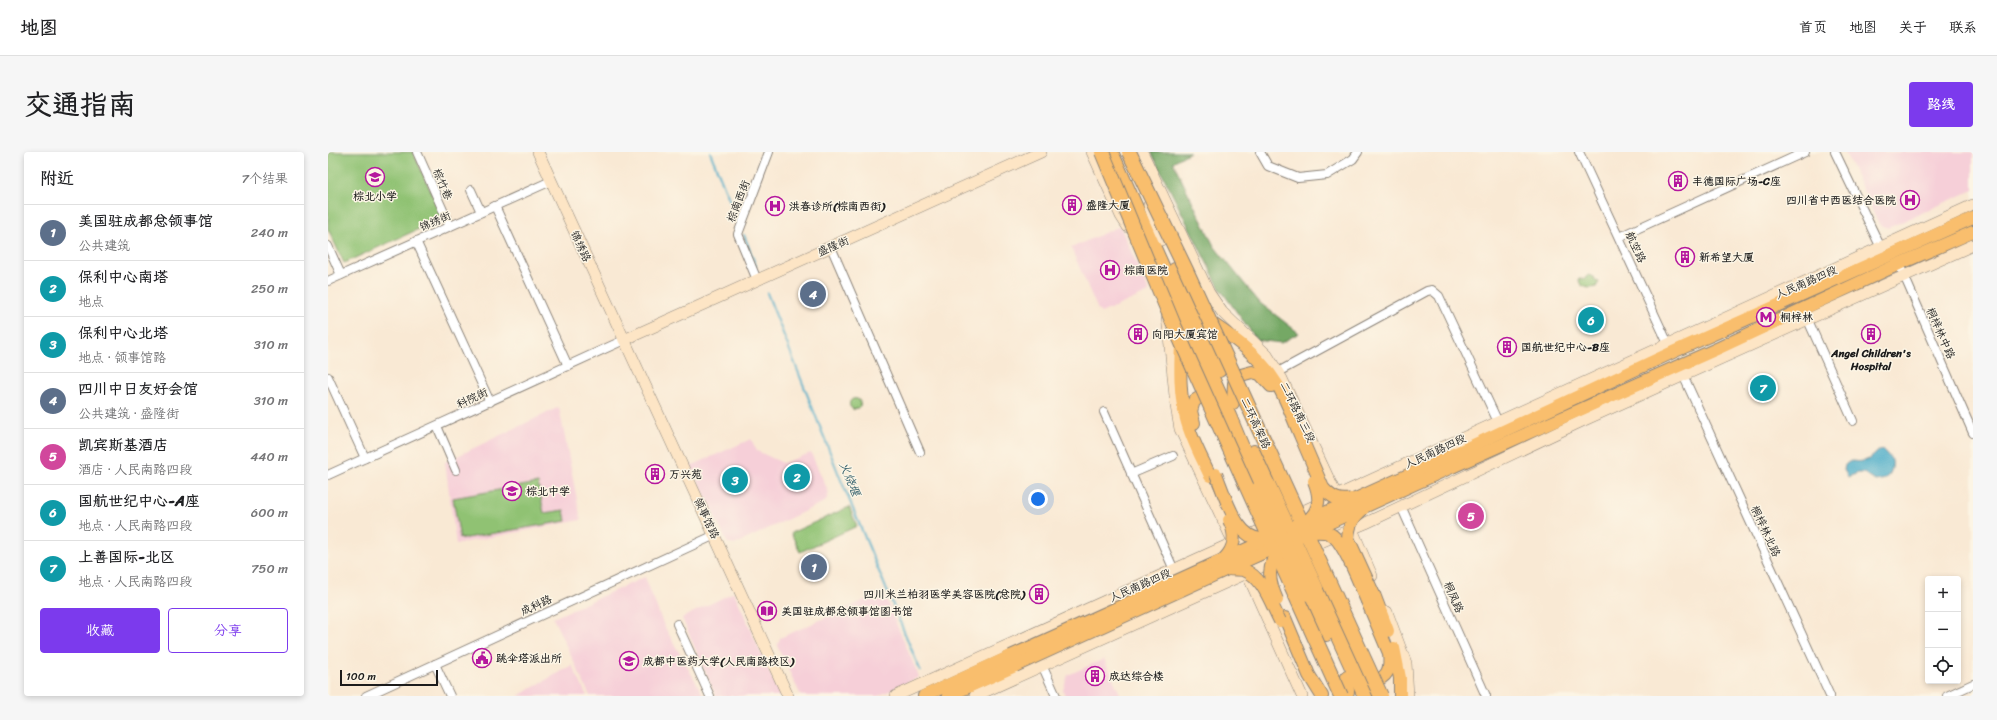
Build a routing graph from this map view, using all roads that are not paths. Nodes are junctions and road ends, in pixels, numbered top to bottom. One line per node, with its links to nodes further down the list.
1 (417, 152): 26 (street, 棕竹巷)
2 (538, 152): 18 (street, 锦绣路)
3 (769, 152): 40 (street, 棕南西街)
4 (1041, 152): 34 (street, 盛隆街)
5 (1092, 152): 36 (street)
6 (1102, 152): 94 (highway, bridge)
7 (1107, 152): 27 (street)
8 (1111, 152): 21 (highway)
9 (1121, 152): 21 (highway)
10 (1125, 152): 31 (street)
11 (1129, 152): 98 (highway, 二环高架路, bridge)
12 (1142, 152): 19 (street, 二环路南三段)
13 (1260, 152): 14 (street)
14 (1358, 152)
15 (1579, 152): 29 (street, 航空路)
16 (1805, 152): 29 (street)
17 (1835, 152): 35 (street)
18 (551, 181): 23 (street, 锦绣街); 44 (street, 锦绣路)
19 (1156, 183): 31 (street); 47 (street, 二环路南三段)
20 (471, 190): 24 (street)
21 (1139, 202): 31 (highway)
22 (1973, 205): 35 (street, 人民南路四段)
23 (494, 206): 24 (street, 锦绣街); 46 (street)
24 (481, 212): 26 (street, 锦绣街)
25 (1973, 218): 45 (main road, 人民南路四段)
26 (450, 226): 30 (street, 锦绣街)
27 (1139, 226): 31 (street); 36 (street)
28 (1973, 232): 37 (main road, 人民南路四段)
29 (1619, 237): 45 (street, 航空路)
30 (416, 241): 38 (street, 锦绣街); 50 (street)
31 (1157, 243): 36 (highway); 42 (highway)
32 (1973, 245): 39 (street)
33 (328, 246): 38 (street)
34 (831, 247): 40 (street, 盛隆街); 57 (street)
35 (1881, 248): 45 (street, 人民南路四段)
36 (1157, 263): 42 (highway); 71 (street)
37 (1899, 264): 39 (street, 桐梓林中路); 60 (main road, 人民南路四段)
38 (341, 275): 41 (street, 锦绣街)
39 (1904, 276): 43 (street); 56 (street, 桐梓林中路)
40 (757, 280): 44 (street, 盛隆街)
41 (328, 281)
42 (1188, 312): 47 (main road); 51 (highway); 72 (main road, bridge)
43 (1807, 318): 48 (street); 53 (street)
44 (624, 340): 46 (street, 科院街); 69 (street, 领事馆路)
45 (1671, 348): 54 (street, 人民南路四段); 60 (main road, 人民南路四段)
46 (568, 366): 50 (street, 科院街)
47 (1271, 374): 51 (main road); 54 (street); 64 (street, 二环路南三段); 65 (main road, bridge); 67 (main road, bridge)
48 (1683, 375): 66 (street); 102 (street, 桐梓林北路)
49 (328, 377): 59 (street)
50 (490, 402): 55 (street, 科院街)
51 (1231, 409): 70 (main road, bridge); 80 (highway, bridge)
52 (1104, 412): 62 (street)
53 (1853, 421)
54 (1498, 422): 64 (street, 人民南路四段)
55 (437, 426): 59 (street, 科院街); 61 (street)
56 (1973, 433)
57 (920, 452)
58 (1173, 456): 62 (street)
59 (365, 458): 63 (street, 科院街)
60 (1452, 461): 65 (main road, 人民南路四段, bridge)
61 (456, 470)
62 (1131, 474): 73 (street)
63 (328, 475)
64 (1336, 496): 68 (street, 二环路南三段); 71 (street, 人民南路四段)
65 (1367, 500): 67 (main road, 人民南路四段, bridge); 76 (main road, bridge)
66 (1401, 506): 68 (street); 101 (street, 桐凤路)
67 (1307, 527): 70 (main road, 人民南路四段, bridge); 76 (main road, bridge)
68 (1352, 529): 74 (street); 100 (street, 二环路南三段)
69 (715, 535): 78 (street, 成科路); 85 (street, 领事馆路)
70 (1277, 541): 72 (main road, 人民南路四段, bridge); 93 (main road, bridge)
71 (1233, 543): 73 (street, 人民南路四段); 74 (street)
72 (1224, 565): 77 (main road, 人民南路四段, bridge); 92 (main road, bridge)
73 (1174, 570): 86 (street, 人民南路四段)
74 (1247, 573): 79 (street); 91 (street)
75 (677, 624): 84 (street)
76 (1391, 649): 80 (main road); 99 (main road)
77 (1013, 661): 87 (main road, 人民南路四段); 88 (main road, 人民南路四段)
78 (435, 664): 82 (street, 成科路); 83 (street)
79 (1042, 665): 89 (street); 90 (street)
80 (1349, 672): 95 (main road); 96 (highway); 97 (highway)
81 (1973, 684): 103 (street)
82 (366, 696)
83 (450, 696)
84 (710, 696)
85 (788, 696)
86 (896, 696)
87 (924, 696)
88 (948, 696)
89 (975, 696)
90 (1056, 696)
91 (1302, 696)
92 (1315, 696)
93 (1322, 696)
94 (1341, 696)
95 (1347, 696)
96 (1355, 696)
97 (1365, 696)
98 (1381, 696)
99 (1400, 696)
100 (1408, 696)
101 (1486, 696)
102 (1830, 696)
103 (1947, 696)

